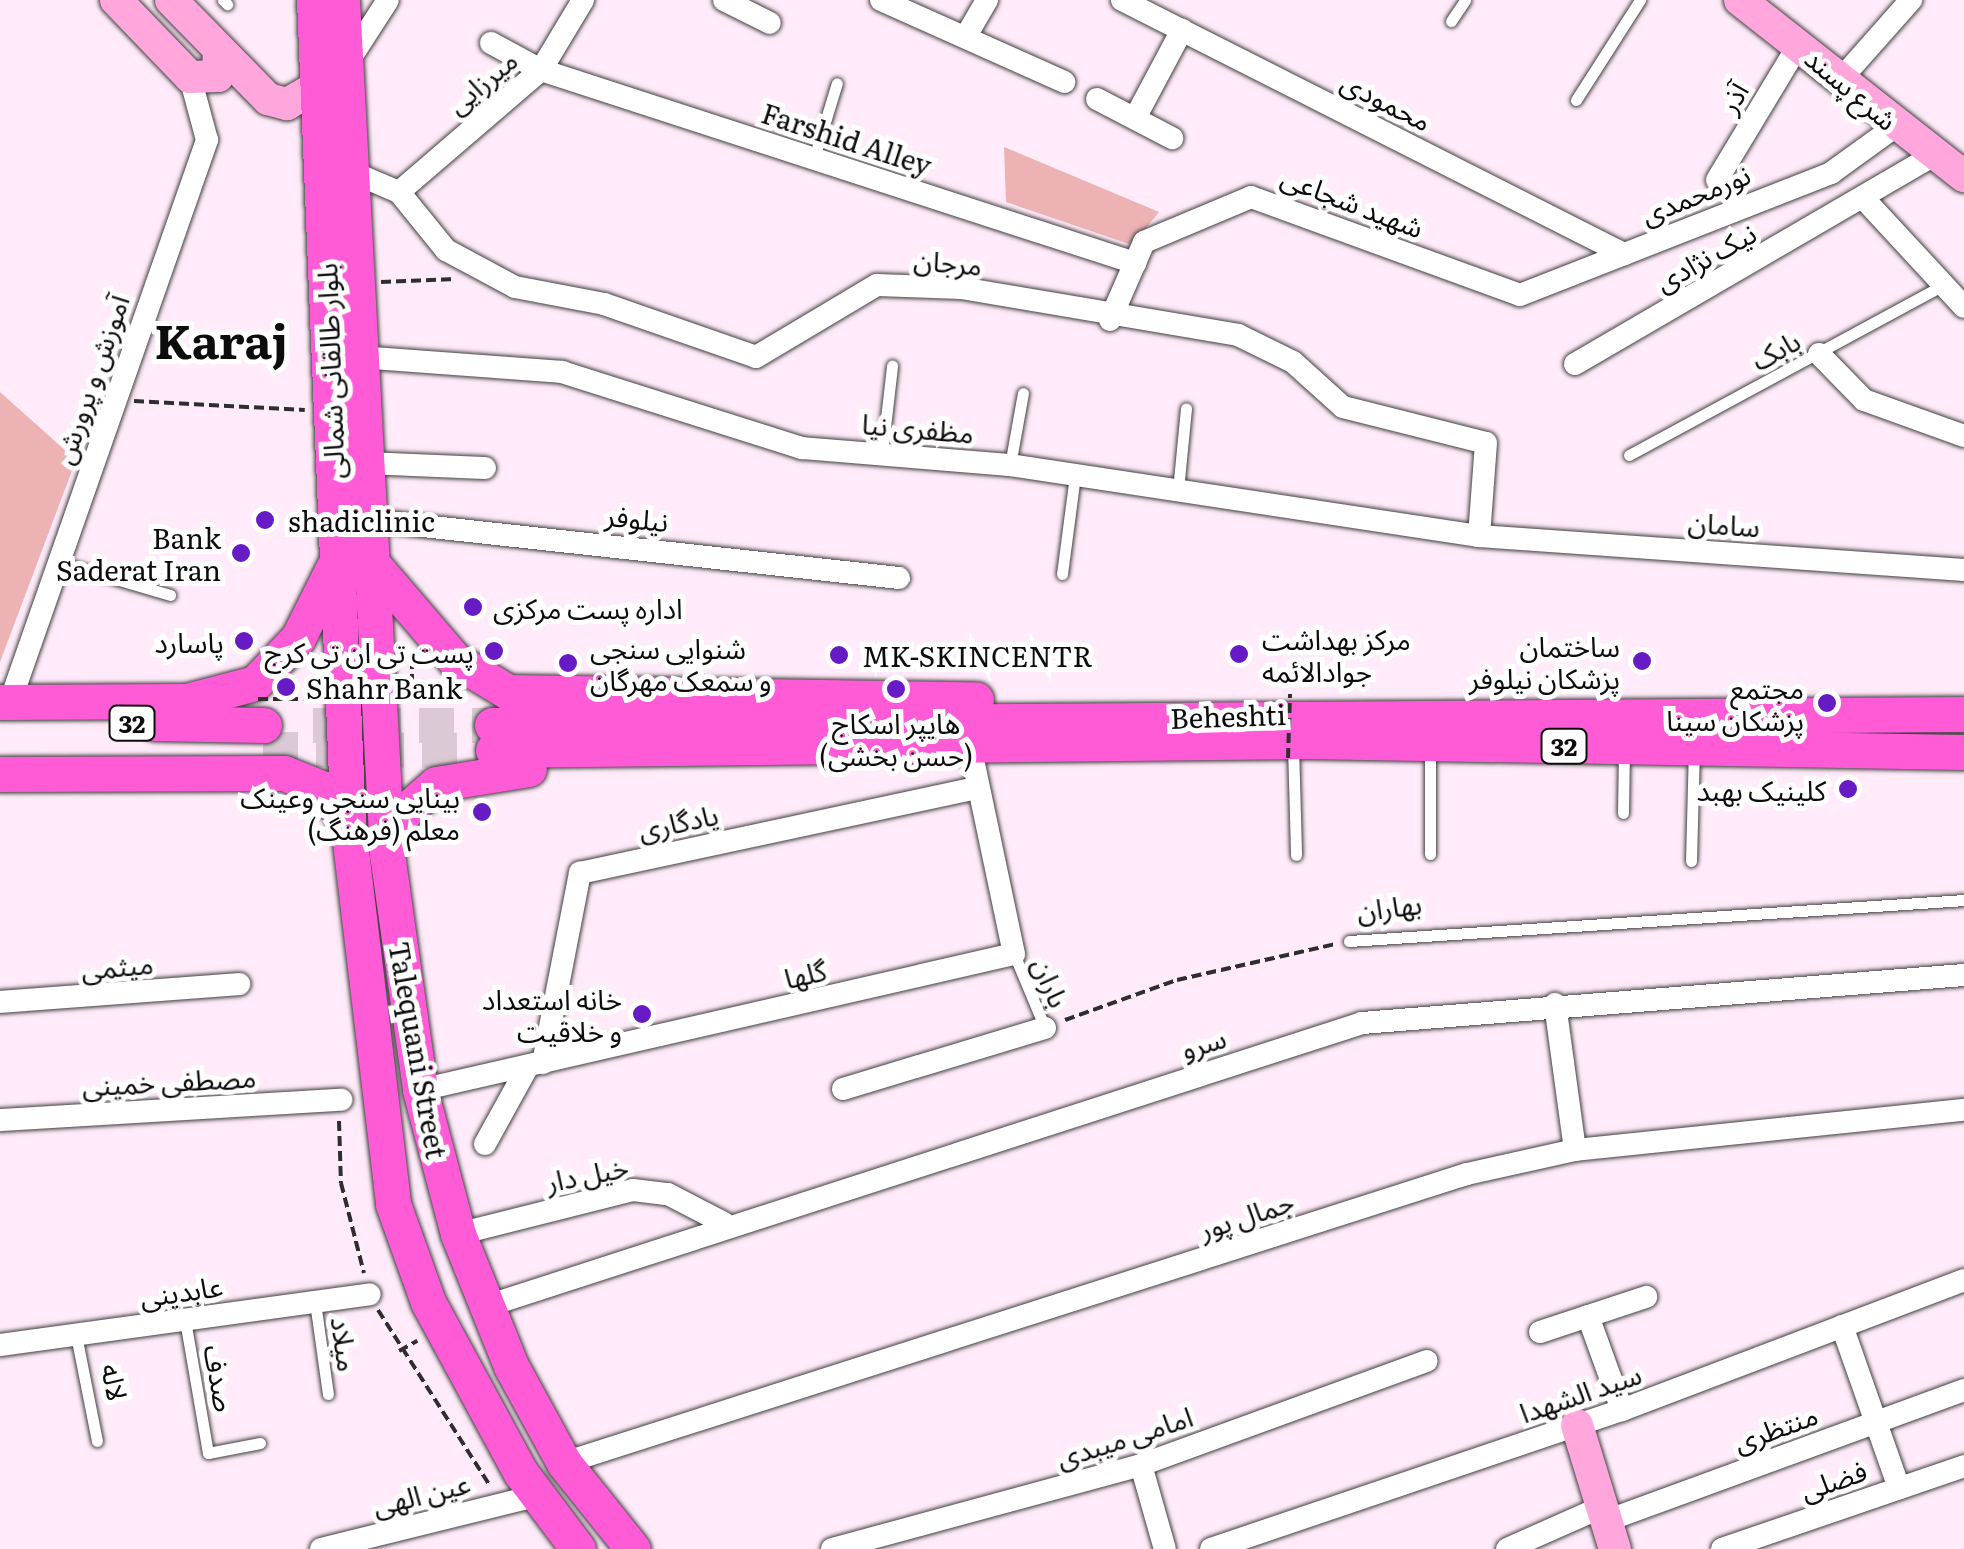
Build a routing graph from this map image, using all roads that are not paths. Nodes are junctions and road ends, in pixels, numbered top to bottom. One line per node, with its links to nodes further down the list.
1 (116, 0): 24 (main road)
2 (170, 0): 21 (main road)
3 (314, 0): 28 (main road, بلوار طالقانی شمالی)
4 (342, 0): 22 (main road, بلوار طالقانی شمالی)
5 (388, 0): 22 (street)
6 (583, 0): 23 (street, میرزایی)
7 (882, 0): 18 (street)
8 (987, 0): 18 (street)
9 (1122, 0): 17 (street, محمودی)
10 (1465, 0): 15 (lane)
11 (1640, 0): 30 (lane)
12 (1740, 0): 20 (main road, شرع پسند)
13 (1911, 0): 25 (street)
14 (733, 2): 16 (street)
15 (1452, 21)
16 (770, 23)
17 (1182, 30): 31 (street); 41 (street, محمودی)
18 (966, 36): 26 (street)
19 (490, 43): 23 (street, Farshid Alley)
20 (1799, 44): 25 (main road, شرع پسند); 38 (street, آذر)
21 (219, 52): 24 (main road); 28 (main road)
22 (346, 65): 36 (main road, بلوار طالقانی شمالی)
23 (541, 70): 35 (street, Farshid Alley); 39 (street, میرزایی)
24 (190, 77): 64 (street, آموزش و پرورش)
25 (1841, 79): 32 (main road, شرع پسند)
26 (1064, 82)
27 (837, 83): 35 (lane)
28 (318, 86): 63 (main road, بلوار طالقانی شمالی)
29 (1097, 99): 31 (street)
30 (1576, 100)
31 (1136, 118): 33 (street)
32 (1896, 126): 34 (main road, شرع پسند); 41 (street, نورمحمدی)
33 (1172, 138)
34 (1934, 155): 37 (main road, شرع پسند); 40 (street, نیک نژادی)
35 (814, 158): 42 (street, Farshid Alley)
36 (352, 172): 39 (street, مرجان); 48 (main road, بلوار طالقانی شمالی)
37 (1964, 176)
38 (1717, 180)
39 (398, 192): 46 (street, مرجان)
40 (1866, 201): 43 (street); 49 (street, نیک نژادی)
41 (1624, 254): 44 (street, نورمحمدی)
42 (1135, 262): 44 (street, شهید شجاعی); 46 (street, شهید شجاعی)
43 (1943, 285): 45 (street); 47 (lane, بابک)
44 (1508, 296)
45 (1964, 306)
46 (1110, 320): 62 (street, مرجان)
47 (1819, 354): 53 (street); 55 (lane, بابک)
48 (360, 357): 54 (street, مظفری نیا); 56 (main road, بلوار طالقانی شمالی)
49 (1574, 364)
50 (892, 366): 54 (lane)
51 (1023, 393): 57 (lane)
52 (1186, 408): 60 (lane)
53 (1964, 436)
54 (882, 454): 57 (street, مظفری نیا)
55 (1629, 455)
56 (365, 462): 58 (street); 61 (main road, بلوار طالقانی شمالی)
57 (1010, 465): 59 (street, مظفری نیا)
58 (484, 468)
59 (1076, 474): 60 (street, مظفری نیا); 66 (lane)
60 (1178, 490): 62 (street, مظفری نیا)
61 (368, 520): 63 (main road, بلوار طالقانی شمالی); 67 (street, نیلوفر)
62 (1479, 536): 65 (street, سامان)
63 (353, 561): 69 (main road); 71 (main road); 73 (main road, بلوار طالقانی شمالی); 74 (main road, بلوار طالقانی شمالی)
64 (58, 562): 68 (lane); 69 (street, آموزش و پرورش)
65 (1964, 570)
66 (1062, 574)
67 (899, 578)
68 (170, 595)
69 (3, 709): 79 (main road, 32)
70 (1964, 714): 71 (main road, Beheshti / 32)
71 (1165, 732): 72 (main road, Beheshti / 32); 78 (main road, Beheshti / 32); 82 (main road)
72 (492, 738)
73 (379, 742): 85 (main road, Talequani Street)
74 (344, 743): 84 (main road, Talequani Street)
75 (1430, 745): 77 (main road, Beheshti / 32); 78 (main road, Beheshti / 32); 86 (lane)
76 (1694, 746): 77 (main road, Beheshti / 32); 80 (main road, Beheshti / 32); 88 (lane)
77 (1624, 747): 83 (lane)
78 (1291, 749): 87 (lane)
79 (0, 750)
80 (1964, 752)
81 (0, 774): 84 (main road)
82 (976, 777): 85 (main road); 91 (street); 97 (street, یادگاری)
83 (1623, 812)
84 (348, 825): 103 (main road, Talequani Street)
85 (387, 854): 99 (main road, Talequani Street)
86 (1430, 854)
87 (1296, 855)
88 (1691, 860)
89 (1964, 900): 90 (lane, بهاران)
90 (1349, 941)
91 (1014, 954): 96 (lane, باران); 97 (street, گلها)
92 (1964, 974): 95 (street, سرو)
93 (240, 984): 94 (street, میثمی)
94 (0, 1002)
95 (1555, 1004): 105 (street); 107 (street, سرو)
96 (1045, 1028): 98 (street)
97 (536, 1064): 99 (street, گلها); 104 (street)
98 (843, 1089)
99 (420, 1090): 106 (main road, Talequani Street)
100 (341, 1100): 102 (street, مصطفی خمینی)
101 (1964, 1110): 105 (street, جمال پور)
102 (0, 1120)
103 (382, 1122): 106 (main road); 114 (main road, Talequani Street)
104 (484, 1144)
105 (1576, 1150): 130 (street, جمال پور)
106 (440, 1170): 108 (main road, Talequani Street)
107 (724, 1223): 108 (street, خیل دار); 115 (street, سرو)
108 (458, 1234): 109 (main road, Talequani Street)
109 (472, 1270): 114 (main road); 115 (main road, Talequani Street)
110 (1964, 1280): 118 (street, سید الشهدا)
111 (370, 1294): 113 (street, عابدینی)
112 (1646, 1296): 116 (street)
113 (315, 1302): 117 (street, عابدینی); 124 (lane, میلاد)
114 (428, 1302): 134 (main road, Talequani Street)
115 (487, 1306): 130 (main road, Talequani Street)
116 (1588, 1316): 119 (street); 125 (street)
117 (185, 1320): 120 (street, عابدینی); 129 (lane, صدف)
118 (1842, 1326): 125 (street, سید الشهدا); 126 (street)
119 (1540, 1332)
120 (76, 1335): 121 (street, عابدینی); 128 (lane, لاله)
121 (0, 1345)
122 (1427, 1361): 131 (street, امامی میبدی)
123 (1964, 1390): 126 (street, منتظری)
124 (328, 1394)
125 (1622, 1410): 127 (street, سید الشهدا)
126 (1876, 1422): 133 (street); 135 (street, منتظری)
127 (1577, 1425): 135 (main road); 136 (street, سید الشهدا)
128 (97, 1440)
129 (260, 1443)
130 (564, 1463): 139 (main road, Talequani Street)
131 (1141, 1465): 140 (street, امامی میبدی); 141 (street)
132 (1964, 1466): 133 (street, فضلی)
133 (1899, 1488): 144 (street, فضلی)
134 (535, 1496): 137 (street, عین الهی); 138 (main road, Talequani Street)
135 (1608, 1526): 143 (street, منتظری)
136 (1259, 1541): 142 (street, سید الشهدا)
137 (321, 1549)
138 (578, 1549)
139 (633, 1549)
140 (832, 1549)
141 (1165, 1549)
142 (1211, 1549)
143 (1507, 1549)
144 (1722, 1549)

